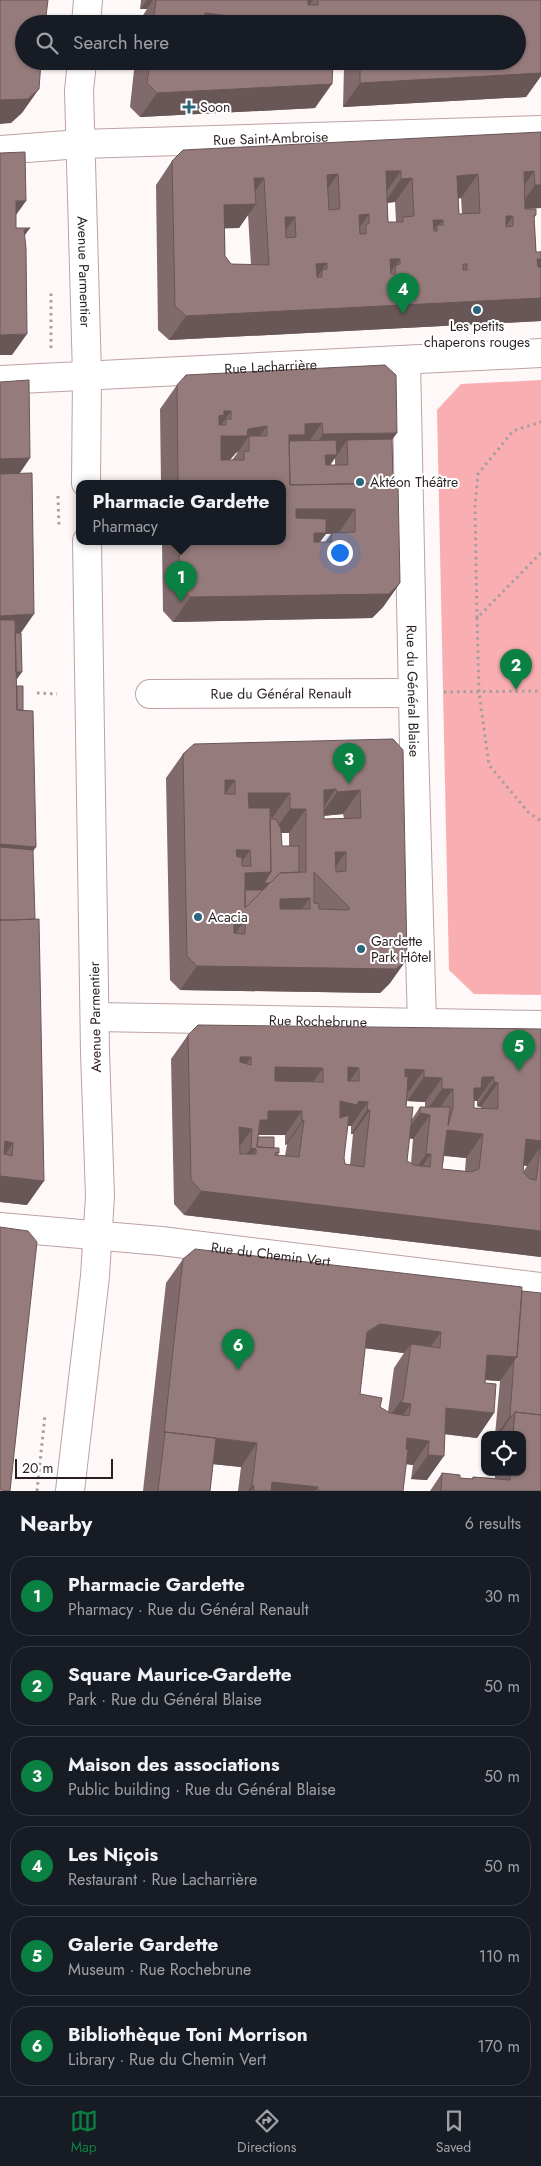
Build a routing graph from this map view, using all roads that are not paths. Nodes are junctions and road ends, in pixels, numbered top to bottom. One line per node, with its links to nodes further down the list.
1 (88, 0): 2 (street)
2 (87, 15)
3 (81, 70): 5 (street, Avenue Parmentier)
4 (541, 130): 5 (street, Rue Saint-Ambroise)
5 (80, 144): 6 (street, Rue Saint-Ambroise); 9 (street, Avenue Parmentier)
6 (0, 150)
7 (541, 353): 8 (street, Rue Lacharrière)
8 (406, 360): 9 (street, Rue Lacharrière); 13 (street, Rue du Général Blaise)
9 (87, 375): 10 (street, Rue Lacharrière); 11 (street, Avenue Parmentier)
10 (0, 380)
11 (86, 480)
12 (87, 545): 15 (street, Avenue Parmentier)
13 (413, 693): 14 (street, Rue du Général Renault); 16 (street, Rue du Général Blaise)
14 (150, 694)
15 (96, 1017): 16 (street, Rue Rochebrune); 19 (street, Avenue Parmentier)
16 (422, 1023): 17 (street, Rue Rochebrune)
17 (541, 1025)
18 (0, 1226): 19 (street, Rue du Chemin Vert)
19 (98, 1234): 20 (street, Rue du Chemin Vert); 21 (street, Avenue Parmentier)
20 (541, 1287)
21 (70, 1491)

